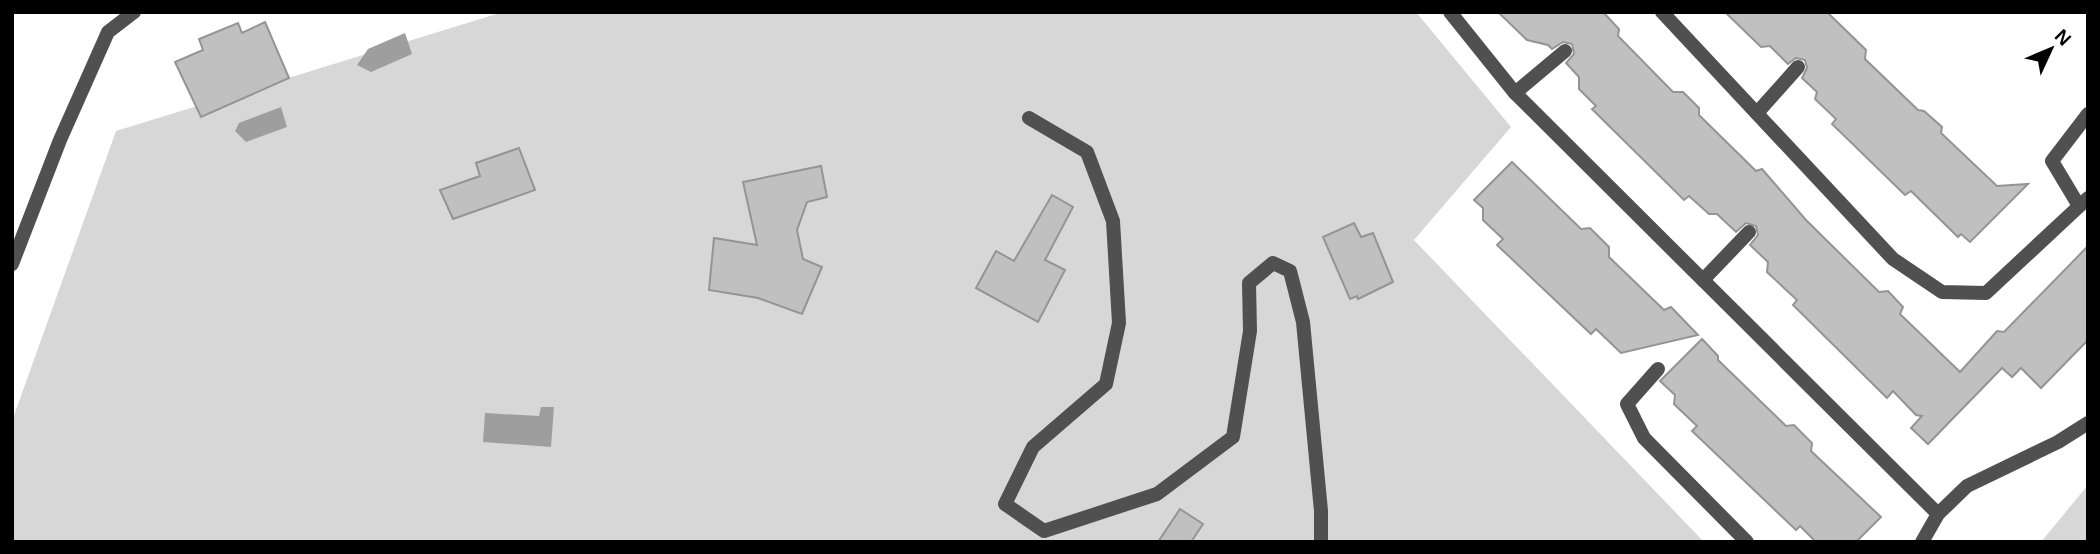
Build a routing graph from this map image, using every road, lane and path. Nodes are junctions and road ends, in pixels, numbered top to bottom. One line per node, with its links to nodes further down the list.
1 (134, 12): 12 (street)
2 (1450, 12): 6 (street)
3 (1662, 12): 7 (street)
4 (1565, 51): 6 (street)
5 (1798, 67): 7 (street)
6 (1515, 93): 13 (street)
7 (1757, 113): 10 (street)
8 (2088, 114): 10 (street)
9 (1029, 118): 17 (street)
10 (2083, 202)
11 (1749, 232): 13 (street)
12 (12, 264)
13 (1703, 280): 16 (street)
14 (1658, 369): 18 (street)
15 (2088, 424): 16 (street)
16 (1938, 514): 19 (street)
17 (1321, 542)
18 (1747, 542)
19 (1922, 542)

